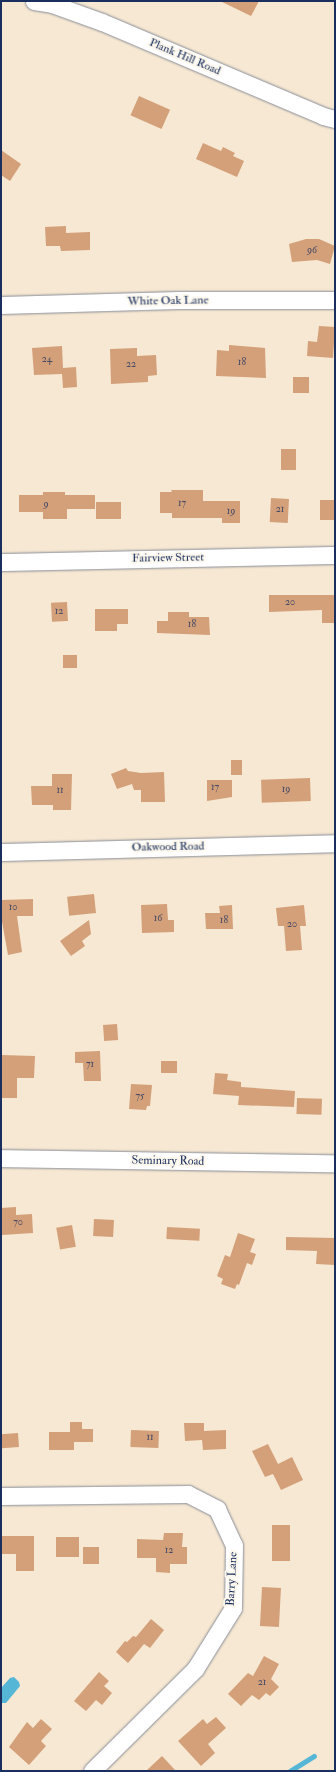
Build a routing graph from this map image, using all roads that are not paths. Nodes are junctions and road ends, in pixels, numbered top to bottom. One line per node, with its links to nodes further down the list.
1 (34, 1): 2 (street, Plank Hill Road)
2 (335, 119)
3 (335, 300): 4 (street, White Oak Lane)
4 (1, 305)
5 (335, 555): 6 (street, Fairview Street)
6 (1, 562)
7 (335, 843): 8 (street, Oakwood Road)
8 (1, 852)
9 (1, 1158): 10 (street, Seminary Road)
10 (335, 1163)
11 (1, 1496): 12 (street, Barry Lane)
12 (92, 1771)

